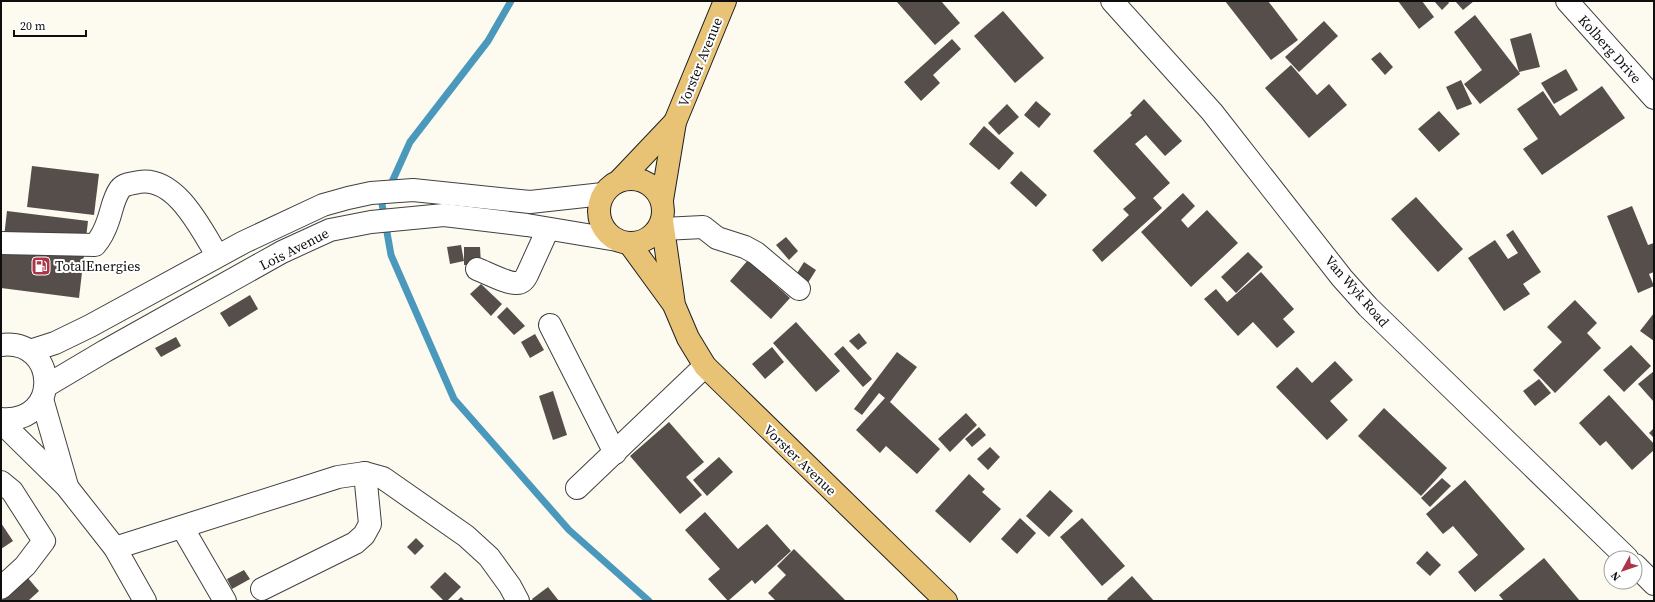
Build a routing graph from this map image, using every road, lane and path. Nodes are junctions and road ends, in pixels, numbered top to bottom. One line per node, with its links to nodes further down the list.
1 (725, 1): 5 (main road, Vorster Avenue)
2 (1112, 1): 30 (street, Van Wyk Road)
3 (1567, 1): 4 (street, Kolberg Drive)
4 (1654, 98)
5 (675, 122): 6 (main road, Vorster Avenue); 8 (main road, Vorster Avenue)
6 (620, 180): 7 (main road, Vorster Avenue); 8 (main road)
7 (603, 194): 11 (main road, Vorster Avenue); 13 (street, Lois Avenue)
8 (662, 200): 9 (main road, Vorster Avenue)
9 (663, 225): 11 (main road); 15 (street); 16 (main road, Vorster Avenue)
10 (548, 229): 11 (street, Lois Avenue); 14 (street); 21 (street, Lois Avenue)
11 (623, 242): 16 (main road, Vorster Avenue)
12 (1, 243): 13 (street)
13 (217, 255): 19 (street, Lois Avenue)
14 (477, 269)
15 (799, 289)
16 (674, 305): 20 (main road, Vorster Avenue)
17 (550, 325): 23 (street)
18 (1, 345): 19 (street)
19 (30, 351): 21 (street)
20 (705, 366): 23 (street); 38 (main road, Vorster Avenue)
21 (44, 392): 22 (street, Lois Avenue); 26 (street)
22 (1, 421): 26 (street)
23 (615, 453): 27 (street)
24 (365, 473): 28 (street); 34 (street); 37 (street)
25 (1, 482): 33 (street)
26 (67, 487): 29 (street)
27 (577, 488)
28 (182, 527): 29 (street); 36 (street)
29 (115, 548): 35 (street)
30 (1620, 550)
31 (1643, 573): 32 (street)
32 (1654, 584)
33 (1, 588)
34 (262, 589)
35 (145, 601)
36 (225, 601)
37 (518, 601)
38 (946, 601)

